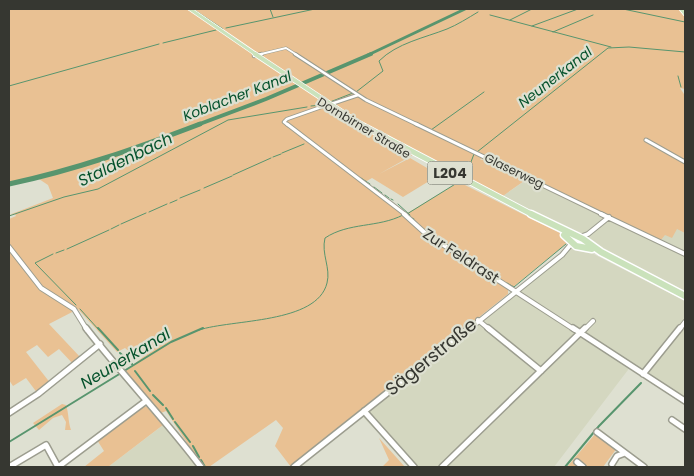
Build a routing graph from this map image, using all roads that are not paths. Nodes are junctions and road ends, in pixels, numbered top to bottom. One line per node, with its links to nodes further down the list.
1 (188, 9): 4 (main road, Dornbirner Straße / L204)
2 (681, 9): 3 (main road)
3 (685, 14)
4 (256, 55): 5 (street, Glaserweg); 11 (main road, Dornbirner Straße / L204)
5 (358, 95): 6 (street); 10 (street, Glaserweg)
6 (331, 104)
7 (324, 106): 15 (street, Zur Feldrast)
8 (646, 140): 9 (street)
9 (685, 162)
10 (609, 217): 12 (street); 14 (street, Glaserweg)
11 (573, 241): 12 (main road, Dornbirner Straße / L204); 12 (main road, Dornbirner Straße / L204); 15 (street, Sägerstraße)
12 (585, 242): 16 (main road, Dornbirner Straße / L204)
13 (9, 248): 21 (street)
14 (685, 254)
15 (515, 291): 17 (street, Sägerstraße); 20 (street, Zur Feldrast)
16 (685, 296)
17 (478, 320): 22 (street); 27 (street, Sägerstraße)
18 (593, 321): 20 (street)
19 (685, 322): 24 (street)
20 (580, 333): 22 (street); 24 (street, Zur Feldrast)
21 (100, 344): 23 (street); 28 (street)
22 (541, 371): 40 (street)
23 (121, 373): 25 (street)
24 (643, 374): 26 (street, Zur Feldrast)
25 (146, 401): 36 (street); 37 (street)
26 (685, 401)
27 (364, 411): 38 (street, Sägerstraße); 39 (street)
28 (9, 413)
29 (672, 420): 30 (street)
30 (685, 429)
31 (597, 432): 32 (street)
32 (625, 453): 34 (street); 42 (street)
33 (577, 462): 41 (street)
34 (612, 464)
35 (9, 467): 36 (street)
36 (58, 467)
37 (201, 467)
38 (294, 467)
39 (414, 467)
40 (442, 467)
41 (583, 467)
42 (644, 467)

